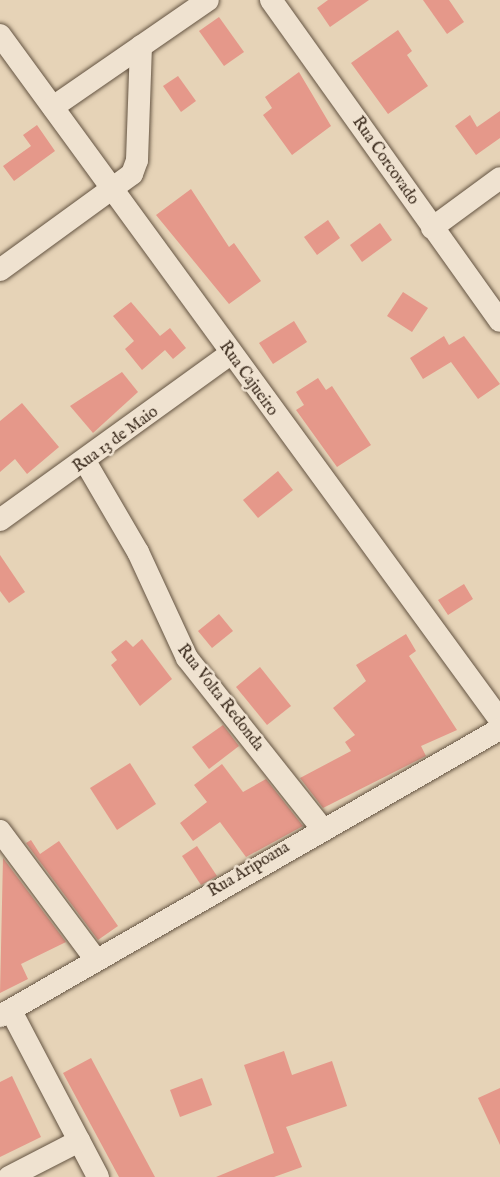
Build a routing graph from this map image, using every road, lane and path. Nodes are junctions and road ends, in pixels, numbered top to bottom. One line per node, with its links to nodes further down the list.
1 (207, 0): 4 (street)
2 (271, 0): 8 (street, Rua Corcovado)
3 (0, 35): 5 (street, Rua Cajueiro)
4 (141, 46): 5 (street); 7 (street)
5 (53, 107): 7 (street, Rua Cajueiro)
6 (500, 178): 8 (street)
7 (113, 191): 9 (street); 11 (street, Rua Cajueiro)
8 (432, 228): 10 (street, Rua Corcovado)
9 (0, 270)
10 (500, 321)
11 (230, 355): 12 (street, Rua 13 de Maio); 14 (street, Rua Cajueiro)
12 (86, 463): 13 (street, Rua 13 de Maio); 16 (street, Rua Volta Redonda)
13 (0, 520)
14 (500, 720)
15 (500, 729): 16 (street, Rua Aripoana)
16 (321, 827): 18 (street, Rua Aripoana)
17 (0, 831): 18 (street)
18 (96, 960): 19 (street, Rua Aripoana)
19 (6, 1013): 20 (street)
20 (79, 1141): 21 (street); 22 (street)
21 (9, 1177)
22 (98, 1177)

